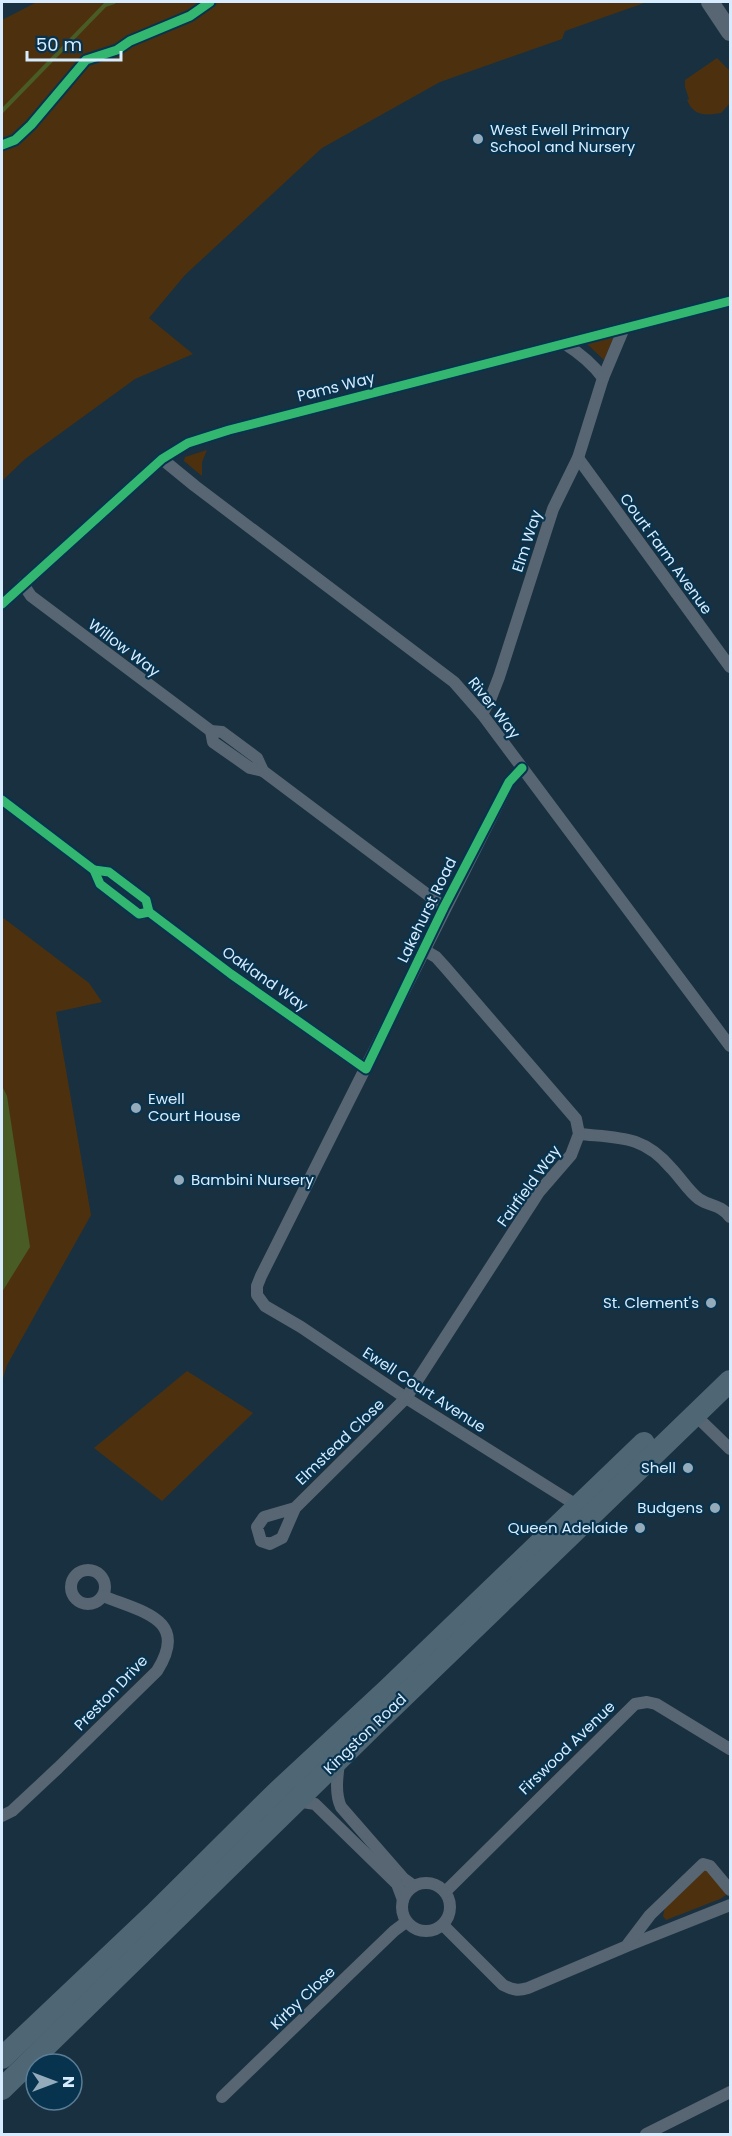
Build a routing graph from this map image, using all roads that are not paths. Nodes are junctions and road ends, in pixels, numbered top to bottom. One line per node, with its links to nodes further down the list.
1 (710, 2): 2 (main road)
2 (730, 32)
3 (730, 301): 4 (street, Pams Way)
4 (624, 328): 5 (street, Pams Way); 6 (street, Elm Way)
5 (565, 344): 6 (street); 8 (street, Pams Way)
6 (603, 378): 7 (street, Elm Way)
7 (578, 458): 11 (street, Court Farm Avenue); 12 (street, Elm Way)
8 (162, 459): 9 (street, Pams Way); 12 (street, River Way)
9 (23, 584): 10 (street, Pams Way); 15 (street, Willow Way)
10 (2, 604)
11 (730, 667)
12 (482, 714): 13 (street, River Way)
13 (522, 768): 15 (street, Lakehurst Road); 17 (street, River Way)
14 (2, 800): 18 (street, Oakland Way)
15 (444, 907): 16 (street, Lakehurst Road)
16 (424, 950): 18 (street, Lakehurst Road); 19 (street)
17 (730, 1046)
18 (366, 1068): 21 (street, Lakehurst Road)
19 (579, 1134): 20 (street); 24 (street, Fairfield Way)
20 (730, 1217)
21 (257, 1295): 24 (street, Ewell Court Avenue)
22 (730, 1363): 27 (highway, Kingston Road)
23 (730, 1381): 25 (highway, Kingston Road)
24 (406, 1398): 27 (street, Ewell Court Avenue); 28 (street, Elmstead Close)
25 (695, 1415): 26 (street); 31 (highway, Kingston Road)
26 (730, 1449)
27 (578, 1506): 42 (highway, Kingston Road)
28 (295, 1508)
29 (103, 1596): 33 (street, Preston Drive)
30 (730, 1749): 36 (street, Firswood Avenue)
31 (340, 1759): 32 (highway, Kingston Road); 34 (street)
32 (297, 1801): 37 (street); 43 (highway, Kingston Road)
33 (2, 1816)
34 (414, 1886): 36 (street); 37 (street)
35 (730, 1890): 41 (street)
36 (445, 1892): 40 (street)
37 (402, 1900): 39 (street)
38 (730, 1905): 41 (street)
39 (406, 1922): 40 (street); 45 (street, Kirby Close)
40 (443, 1925): 41 (street)
41 (627, 1946)
42 (3, 2055)
43 (2, 2089)
44 (730, 2092): 46 (street)
45 (222, 2097)
46 (646, 2134)

